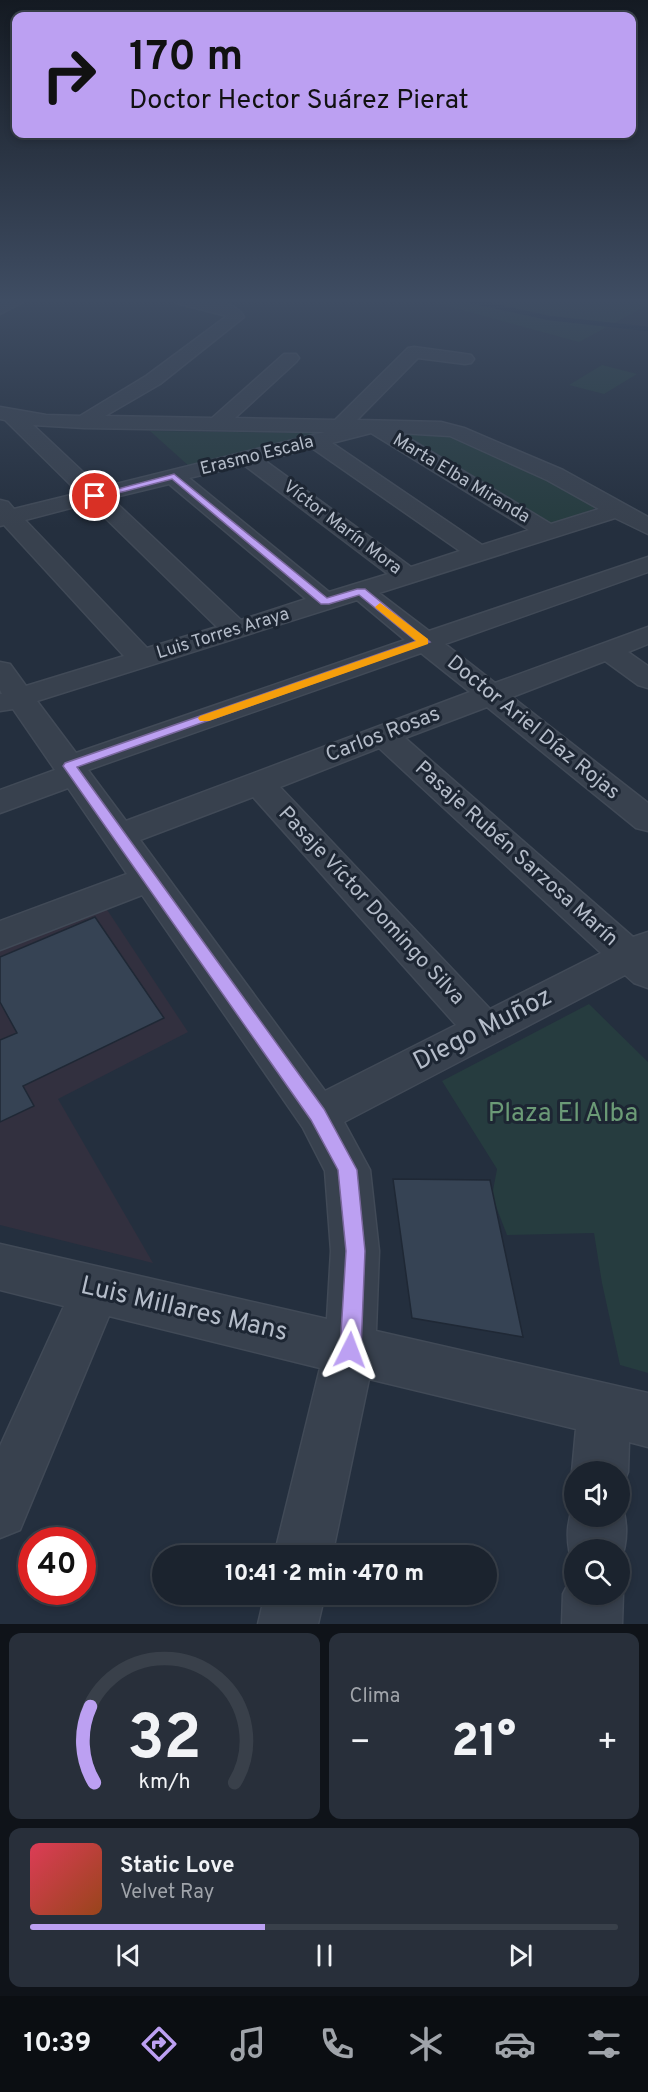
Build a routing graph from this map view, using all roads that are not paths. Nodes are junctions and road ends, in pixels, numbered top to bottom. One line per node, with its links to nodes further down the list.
1 (158, 376): 5 (street)
2 (270, 376): 6 (street)
3 (390, 376): 8 (street)
4 (5, 414): 5 (street); 12 (street)
5 (84, 422): 6 (street)
6 (217, 424): 8 (street)
7 (374, 426): 8 (street); 9 (street, Erasmo Escala); 13 (street); 16 (street, Marta Elba Miranda)
8 (339, 427)
9 (316, 441): 10 (street, Erasmo Escala); 17 (street)
10 (248, 458): 11 (street, Erasmo Escala); 19 (street, Víctor Marín Mora)
11 (174, 476): 12 (street, Erasmo Escala); 21 (street)
12 (95, 496): 14 (street, Erasmo Escala); 22 (street)
13 (618, 510): 15 (street); 16 (street, Luis Torres Araya)
14 (3, 515): 26 (street)
15 (648, 527)
16 (548, 532): 17 (street, Luis Torres Araya)
17 (480, 554): 19 (street, Luis Torres Araya)
18 (648, 564): 24 (street)
19 (407, 576): 20 (street, Luis Torres Araya)
20 (361, 591): 21 (street, Luis Torres Araya); 24 (street, Doctor Ariel Díaz Rojas)
21 (325, 602): 22 (street, Luis Torres Araya)
22 (236, 630): 26 (street, Luis Torres Araya)
23 (648, 635): 25 (street, Carlos Rosas)
24 (424, 642): 29 (street, Doctor Ariel Díaz Rojas); 31 (street)
25 (607, 650): 27 (street); 29 (street, Carlos Rosas)
26 (142, 659): 28 (street, Luis Torres Araya)
27 (648, 679)
28 (7, 690): 31 (street)
29 (490, 694): 30 (street, Carlos Rosas); 34 (street, Doctor Ariel Díaz Rojas)
30 (383, 735): 32 (street, Carlos Rosas); 38 (street, Pasaje Rubén Sarzosa Marín)
31 (72, 770): 33 (street); 35 (street)
32 (258, 783): 35 (street, Carlos Rosas); 39 (street, Pasaje Víctor Domingo Silva)
33 (0, 801)
34 (648, 820)
35 (119, 836): 36 (street)
36 (149, 879): 37 (street); 40 (street)
37 (0, 936)
38 (642, 958): 39 (street, Diego Muñoz)
39 (485, 1030): 40 (street, Diego Muñoz)
40 (318, 1115): 43 (street)
41 (0, 1267): 42 (street, Luis Millares Mans)
42 (96, 1289): 43 (street, Luis Millares Mans); 46 (street)
43 (350, 1350): 44 (street, Luis Millares Mans); 47 (street)
44 (626, 1414): 45 (street)
45 (605, 1461)
46 (0, 1510)
47 (306, 1545)
48 (292, 1605): 50 (street)
49 (593, 1605): 51 (street)
50 (288, 1624)
51 (592, 1624)

